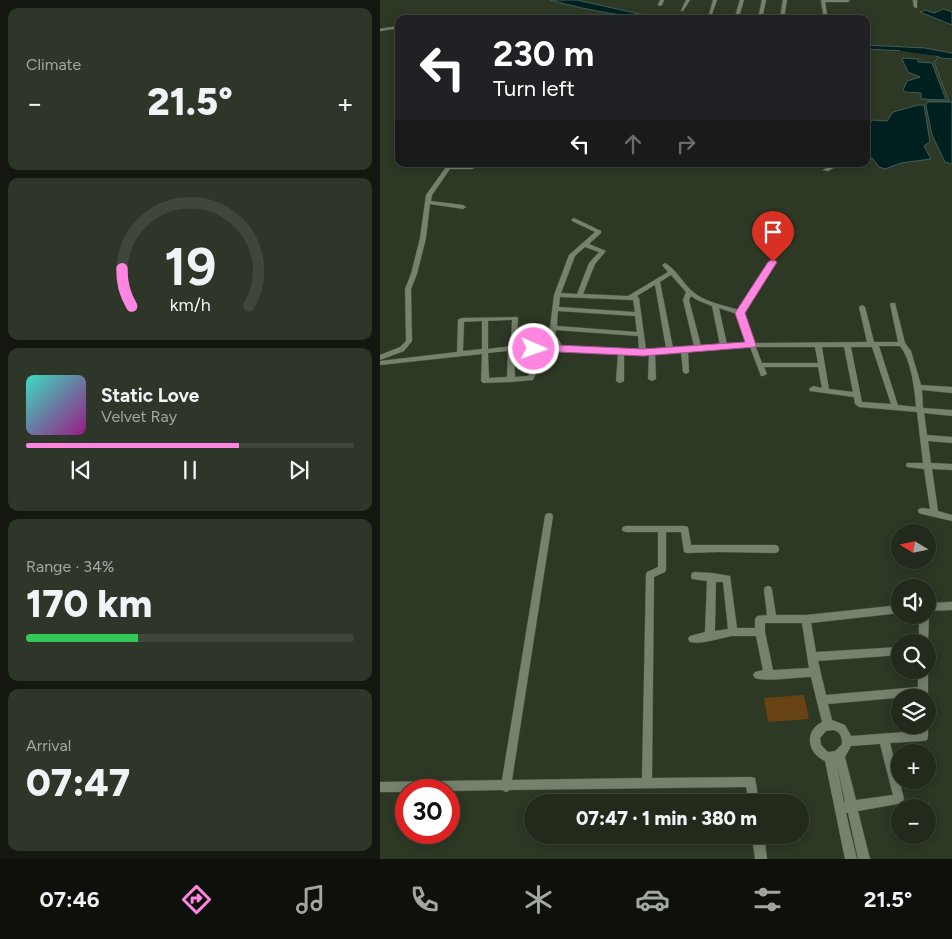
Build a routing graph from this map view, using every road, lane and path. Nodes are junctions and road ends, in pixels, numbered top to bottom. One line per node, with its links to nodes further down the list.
1 (662, 0): 10 (street)
2 (688, 0): 12 (street)
3 (715, 0): 13 (street)
4 (742, 0): 14 (street)
5 (764, 0): 15 (street)
6 (785, 0): 16 (street)
7 (915, 0): 11 (street)
8 (824, 1): 9 (street); 17 (street)
9 (848, 1)
10 (660, 5)
11 (916, 7)
12 (682, 10)
13 (710, 14)
14 (738, 15)
15 (761, 15)
16 (783, 15)
17 (826, 15)
18 (395, 28): 19 (street)
19 (380, 30)
20 (474, 167): 23 (street)
21 (832, 167): 22 (street)
22 (826, 170)
23 (428, 202): 24 (street); 63 (street)
24 (463, 207)
25 (574, 220): 26 (street)
26 (584, 244): 32 (street); 33 (street)
27 (773, 262): 39 (street)
28 (665, 265): 29 (street)
29 (672, 272): 30 (street); 31 (street)
30 (657, 280): 34 (street); 55 (street)
31 (689, 292): 36 (street); 53 (street)
32 (557, 295): 33 (street); 38 (street)
33 (579, 296): 34 (street)
34 (629, 298): 40 (street)
35 (893, 304): 46 (street)
36 (715, 305): 39 (street); 51 (street)
37 (862, 307): 45 (street)
38 (556, 309): 40 (street); 42 (street)
39 (740, 313): 47 (street)
40 (638, 314): 43 (street)
41 (485, 320): 52 (street); 57 (street); 61 (street)
42 (553, 328): 43 (street); 44 (street)
43 (641, 334): 59 (street)
44 (552, 338): 50 (street); 54 (street)
45 (873, 344): 46 (street); 49 (street); 77 (street)
46 (902, 344): 72 (street)
47 (751, 345): 48 (street); 51 (street); 65 (street)
48 (818, 345): 49 (street); 66 (street)
49 (847, 345): 76 (street)
50 (534, 346): 52 (street); 62 (street)
51 (724, 347): 53 (street)
52 (512, 348): 57 (street); 70 (street)
53 (698, 348): 56 (street)
54 (557, 349): 58 (street); 62 (street)
55 (670, 350): 56 (street); 60 (street)
56 (684, 350): 67 (street)
57 (485, 351): 61 (street); 70 (street)
58 (621, 352): 59 (street); 71 (street)
59 (643, 352): 60 (street)
60 (652, 352): 69 (street)
61 (460, 354): 64 (street)
62 (541, 354): 70 (street)
63 (380, 358)
64 (380, 363)
65 (760, 365): 66 (street); 68 (street)
66 (822, 365): 75 (street)
67 (686, 372)
68 (764, 374)
69 (652, 379)
70 (512, 380)
71 (620, 381)
72 (918, 386): 74 (street); 78 (street)
73 (813, 389): 75 (street)
74 (952, 390)
75 (826, 391): 76 (street)
76 (857, 395): 77 (street)
77 (895, 407): 78 (street)
78 (920, 410): 79 (street); 80 (street)
79 (952, 413)
80 (923, 438): 81 (street); 83 (street)
81 (952, 440)
82 (910, 465): 83 (street)
83 (927, 466): 84 (street); 86 (street)
84 (952, 467)
85 (922, 511): 86 (street)
86 (934, 512): 88 (street)
87 (549, 516): 118 (street)
88 (952, 518)
89 (626, 529): 90 (street)
90 (662, 530): 91 (street); 116 (street)
91 (775, 549)
92 (695, 576): 93 (street)
93 (712, 577): 100 (street); 102 (street)
94 (768, 590): 99 (street)
95 (952, 606): 96 (street)
96 (936, 607)
97 (891, 611): 98 (street)
98 (806, 618): 99 (street); 105 (street)
99 (772, 619): 101 (street)
100 (733, 632): 101 (street); 102 (street)
101 (760, 632): 107 (street)
102 (710, 637): 103 (street)
103 (693, 639)
104 (891, 652): 105 (street)
105 (812, 656): 106 (street)
106 (815, 672): 107 (street); 110 (street)
107 (769, 674): 108 (street)
108 (758, 675)
109 (891, 696): 110 (street)
110 (822, 700): 111 (street)
111 (828, 725): 114 (street); 115 (street)
112 (923, 734): 113 (street)
113 (884, 739): 114 (street); 120 (street)
114 (847, 741): 115 (street)
115 (834, 756): 120 (street)
116 (647, 783): 118 (street); 119 (street)
117 (380, 787): 118 (street)
118 (506, 787)
119 (753, 794)
120 (847, 807): 123 (street); 124 (street)
121 (759, 844): 122 (street)
122 (761, 859)
123 (851, 859)
124 (864, 859)

